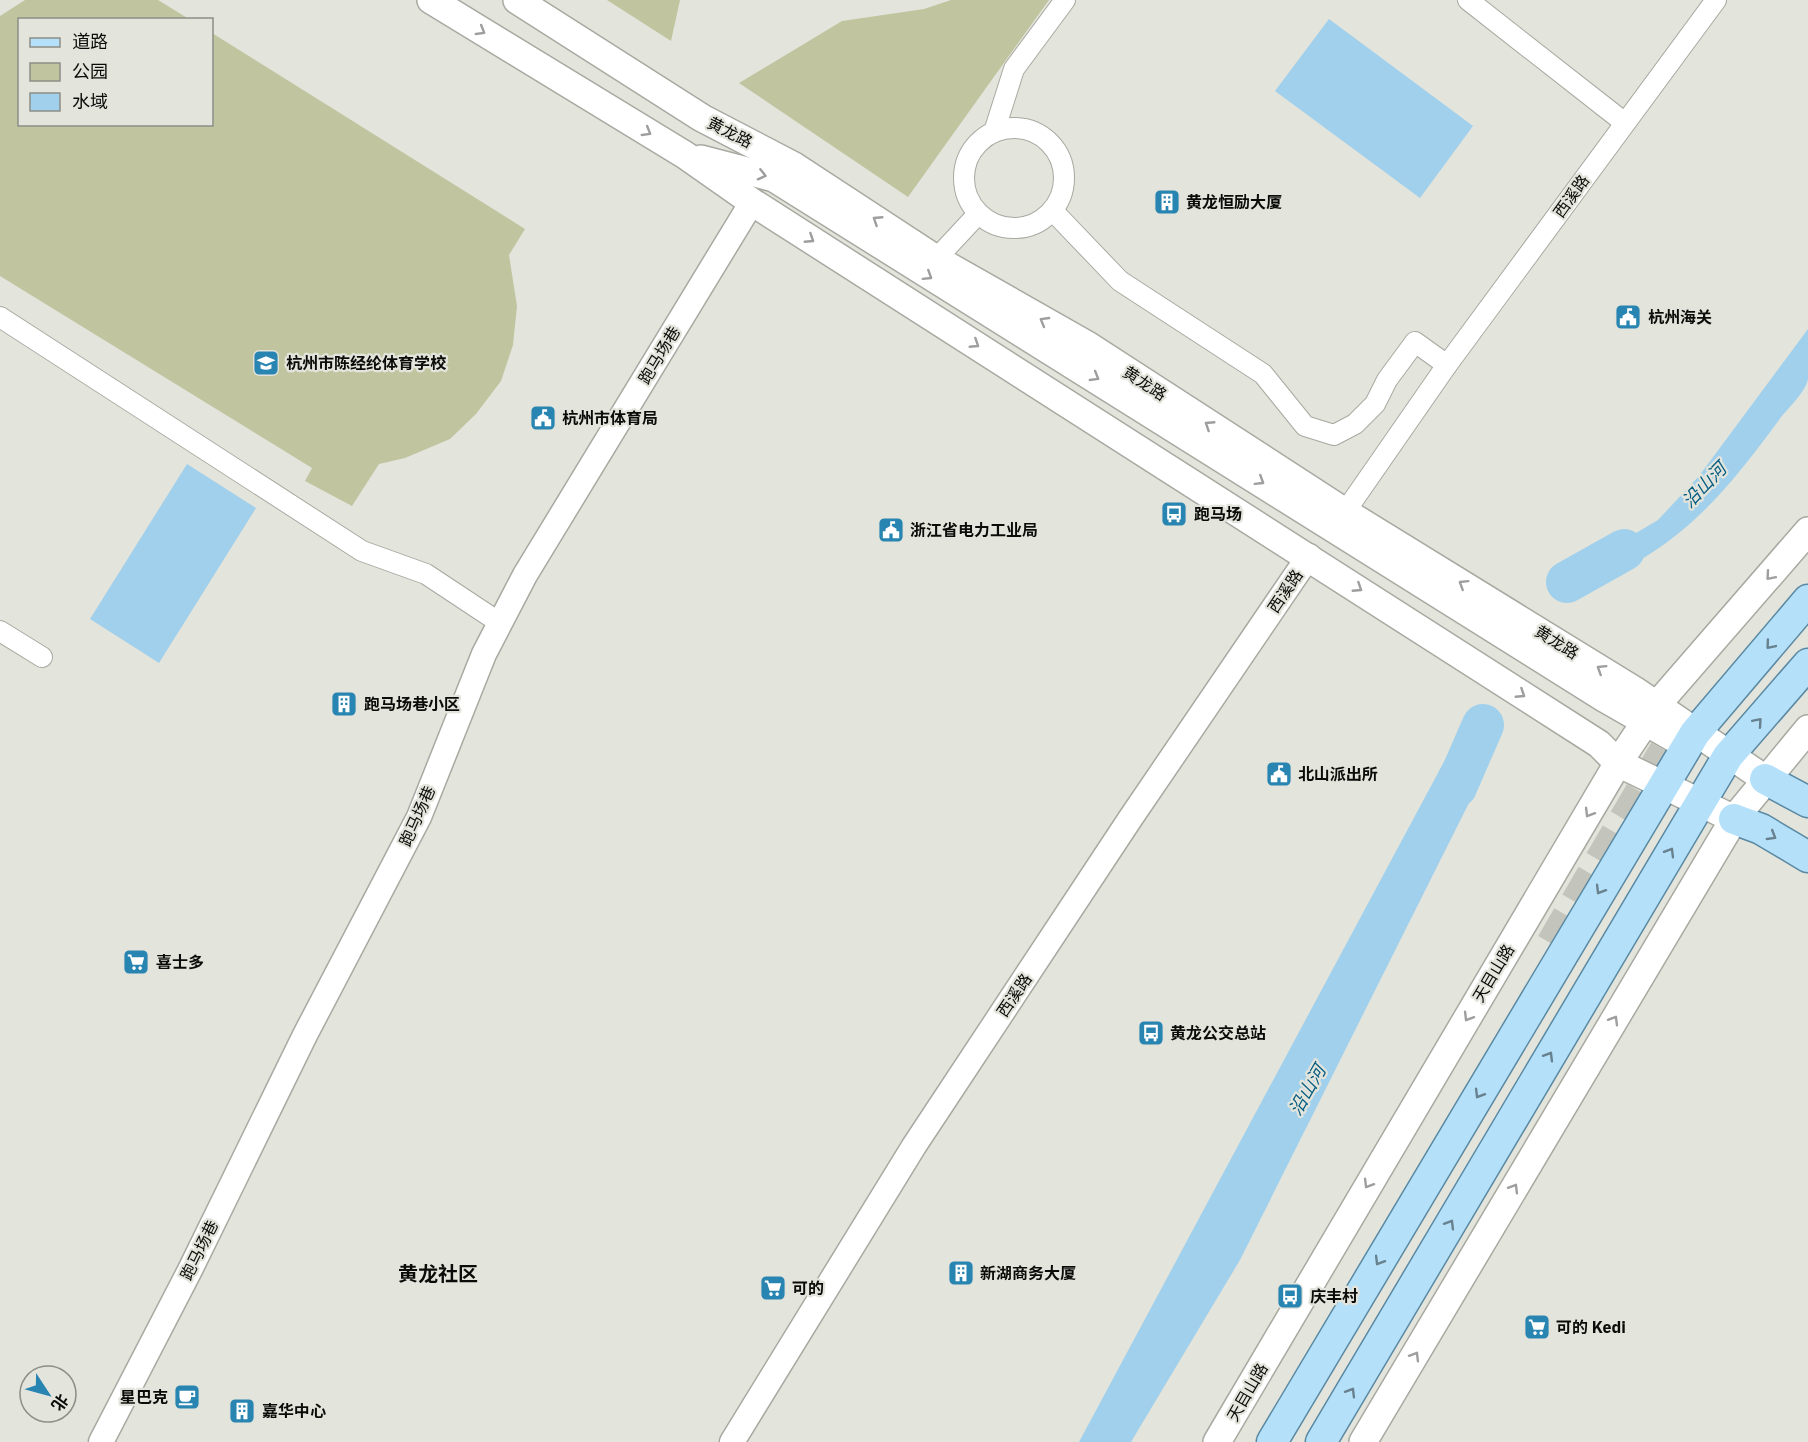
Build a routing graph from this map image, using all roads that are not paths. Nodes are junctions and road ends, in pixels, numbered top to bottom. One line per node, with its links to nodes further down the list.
1 (431, 0): 8 (main road, one-way to 8)
2 (517, 0): 12 (main road, 黄龙路, one-way to 2)
3 (1065, 0): 7 (street)
4 (1468, 0): 6 (street)
5 (1716, 0): 6 (street, 西溪路)
6 (1625, 123): 14 (street, 西溪路)
7 (994, 132): 10 (street); 11 (street)
8 (685, 156): 9 (main road); 23 (main road, one-way to 23)
9 (753, 202): 17 (main road, one-way to 17); 19 (street, 跑马场巷)
10 (1053, 211): 11 (street); 14 (street)
11 (978, 214): 12 (street)
12 (936, 259): 15 (main road, 黄龙路, one-way to 12)
13 (0, 317): 19 (street)
14 (1447, 365): 15 (street, 西溪路)
15 (1345, 512): 23 (main road, 黄龙路, one-way to 15)
16 (1808, 531): 23 (main road, 天目山路, one-way to 23)
17 (1309, 556): 27 (main road, one-way to 27); 35 (street, 西溪路)
18 (1808, 600): 25 (main road, one-way to 25)
19 (500, 623): 34 (street, 跑马场巷)
20 (0, 632): 21 (street)
21 (42, 657)
22 (1808, 664): 26 (main road, one-way to 22)
23 (1650, 715): 25 (main road, 黄龙路); 27 (main road, 天目山路)
24 (1808, 729): 28 (main road)
25 (1691, 739): 26 (main road, 黄龙路); 29 (main road)
26 (1728, 756): 28 (main road, 黄龙路); 31 (main road)
27 (1618, 763): 29 (main road); 36 (main road, 天目山路, one-way to 36)
28 (1765, 779): 30 (main road); 32 (main road)
29 (1662, 785): 31 (main road); 37 (main road, one-way to 37)
30 (1808, 802)
31 (1699, 803): 32 (main road); 38 (main road, one-way to 31)
32 (1734, 819): 33 (main road, one-way to 33); 39 (main road, one-way to 32)
33 (1808, 857)
34 (101, 1442)
35 (732, 1442)
36 (1217, 1442)
37 (1272, 1442)
38 (1321, 1442)
39 (1363, 1442)

